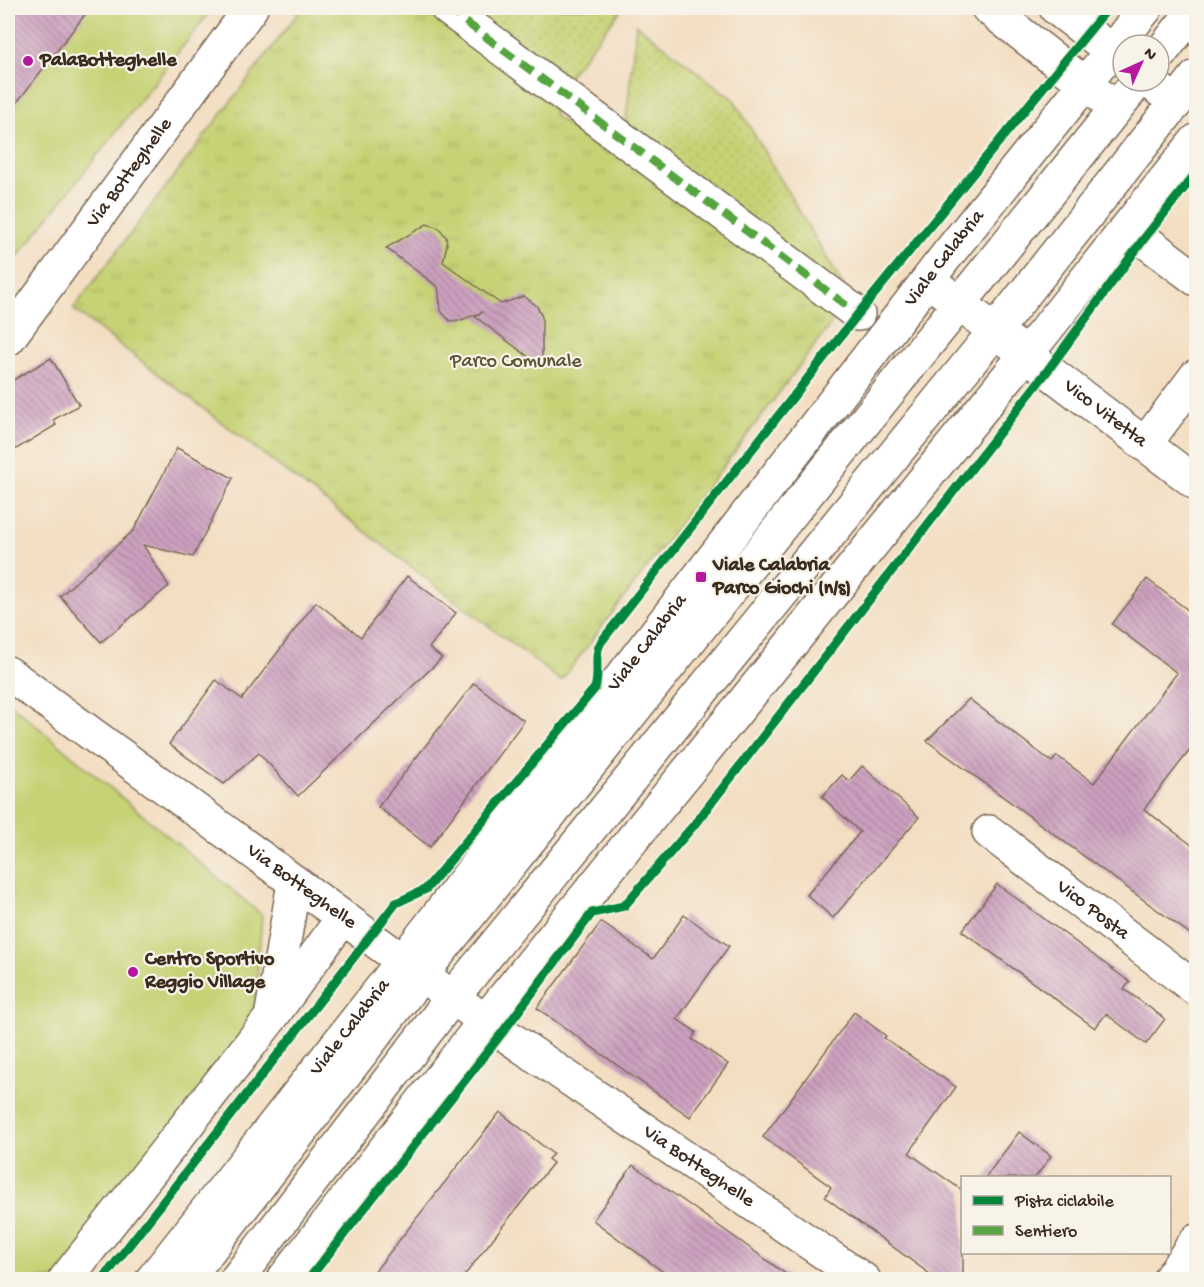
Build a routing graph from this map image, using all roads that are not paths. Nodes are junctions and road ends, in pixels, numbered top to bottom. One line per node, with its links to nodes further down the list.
1 (250, 8): 24 (street, Via Botteghelle)
2 (447, 8): 22 (street)
3 (988, 8): 12 (street)
4 (1056, 8): 9 (street)
5 (1146, 8): 7 (street, Viale Calabria)
6 (1197, 8): 8 (street)
7 (1131, 33)
8 (1171, 40)
9 (1111, 51)
10 (1111, 61): 12 (street, Viale Calabria)
11 (1197, 77): 15 (street)
12 (1085, 84): 16 (street); 20 (street, Viale Calabria)
13 (1128, 93): 16 (street, Viale Calabria)
14 (1164, 93): 15 (street)
15 (1176, 103): 23 (street)
16 (1116, 108): 21 (street, Viale Calabria)
17 (1197, 141): 18 (street)
18 (1128, 228): 19 (street); 25 (street)
19 (1197, 279)
20 (928, 280): 21 (street, Vico Vitetta); 33 (street, Viale Calabria)
21 (960, 304): 23 (street, Vico Vitetta); 33 (street, Viale Calabria)
22 (858, 314)
23 (995, 331): 25 (street, Vico Vitetta); 35 (street)
24 (8, 339)
25 (1026, 354): 27 (street, Vico Vitetta); 37 (street)
26 (1197, 376): 27 (street)
27 (1145, 444): 28 (street, Vico Vitetta)
28 (1197, 483)
29 (8, 673): 31 (street, Via Botteghelle)
30 (989, 832): 34 (street, Vico Posta)
31 (294, 883): 32 (street, Via Botteghelle); 36 (street)
32 (342, 919): 33 (street, Via Botteghelle); 36 (street)
33 (412, 968): 35 (street, Via Botteghelle); 40 (street, Viale Calabria); 41 (street, Viale Calabria)
34 (1197, 989)
35 (452, 998): 37 (street, Via Botteghelle); 42 (street)
36 (270, 1019): 39 (street)
37 (485, 1021): 43 (street); 44 (street, Via Botteghelle)
38 (1197, 1241): 45 (street)
39 (65, 1280)
40 (152, 1280)
41 (186, 1280)
42 (236, 1280)
43 (283, 1280)
44 (864, 1280)
45 (1169, 1280)

